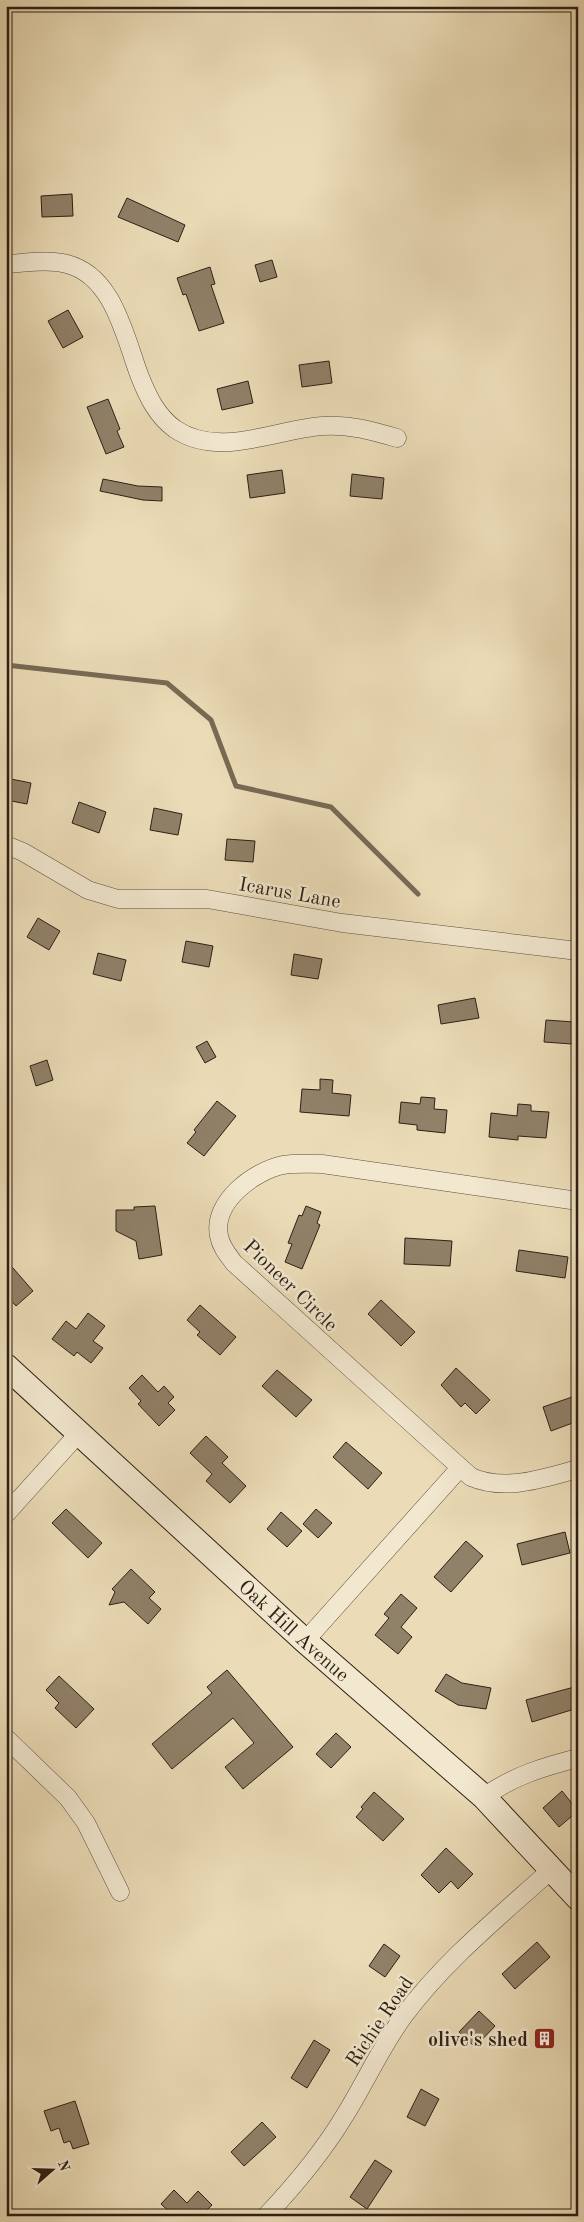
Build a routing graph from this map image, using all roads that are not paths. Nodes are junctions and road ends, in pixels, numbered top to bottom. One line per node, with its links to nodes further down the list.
1 (6, 264): 2 (street)
2 (397, 438)
3 (6, 845): 4 (street, Icarus Lane)
4 (578, 951)
5 (578, 1201): 8 (street, Pioneer Circle)
6 (6, 1366): 7 (main road, Oak Hill Avenue)
7 (79, 1433): 10 (street); 11 (main road, Oak Hill Avenue)
8 (458, 1468): 9 (street, Pioneer Circle); 11 (street)
9 (578, 1469)
10 (6, 1514)
11 (305, 1641): 14 (main road, Oak Hill Avenue)
12 (6, 1738): 16 (street)
13 (578, 1758): 14 (street)
14 (484, 1798): 15 (main road, Oak Hill Avenue)
15 (551, 1870): 17 (main road, Oak Hill Avenue); 18 (street, Richie Road)
16 (120, 1892)
17 (578, 1898)
18 (266, 2216)

